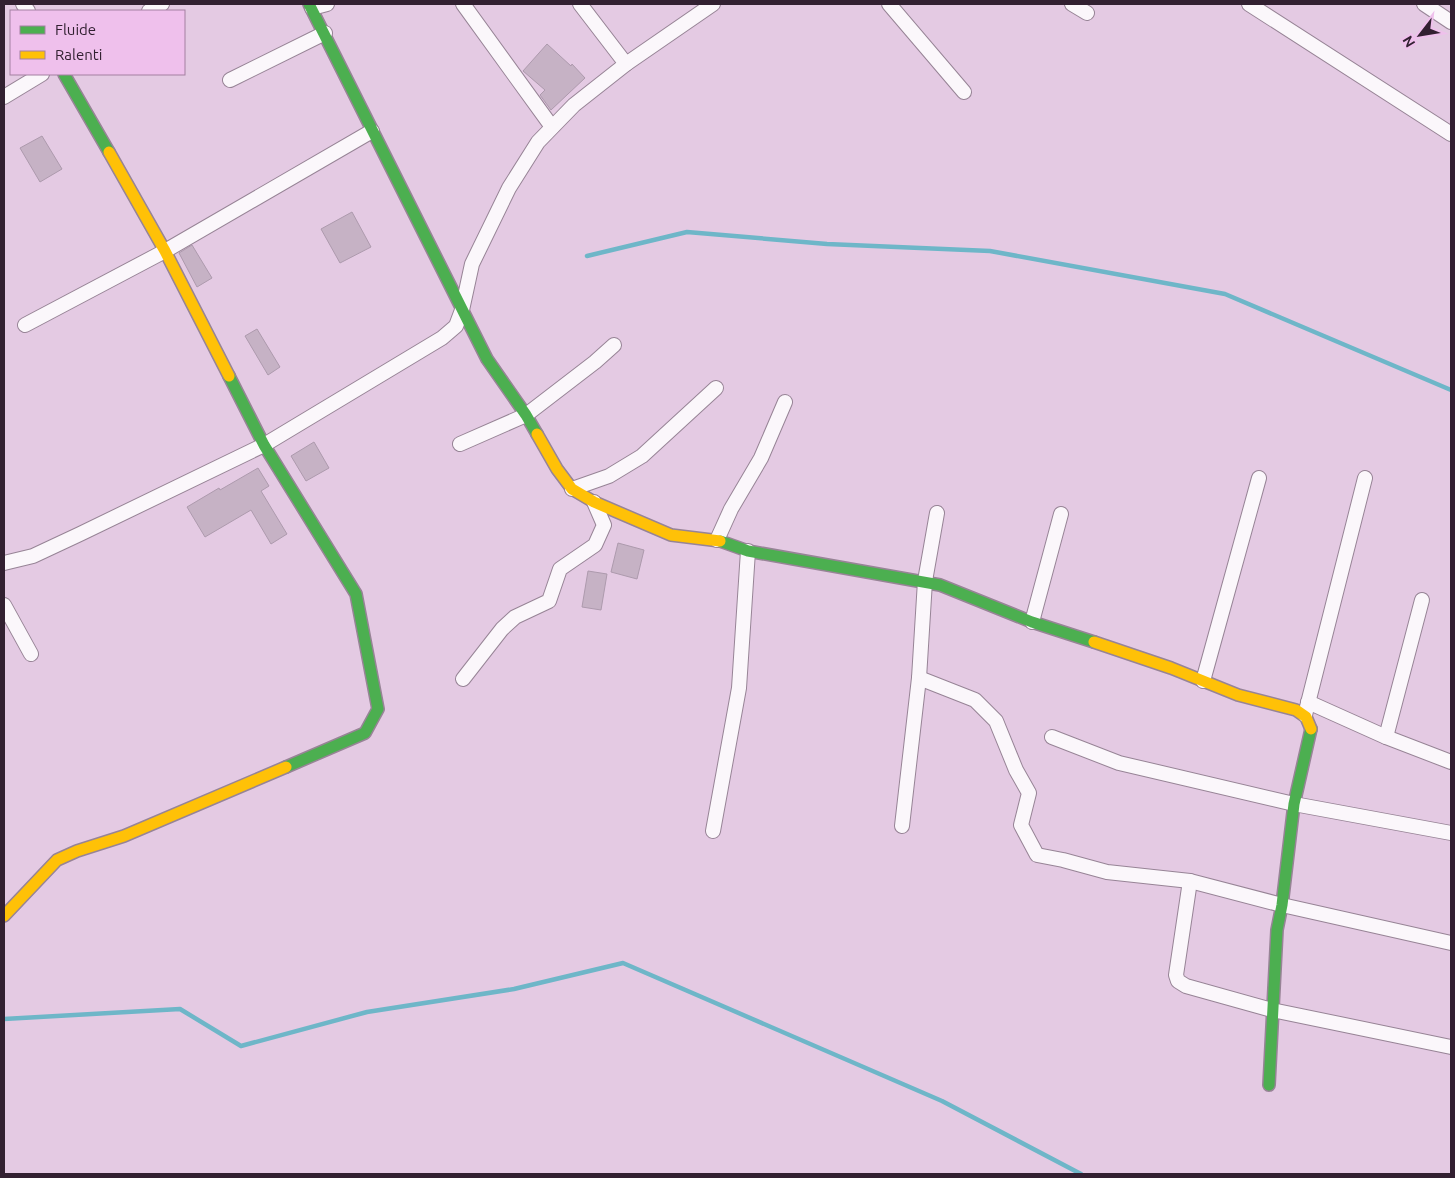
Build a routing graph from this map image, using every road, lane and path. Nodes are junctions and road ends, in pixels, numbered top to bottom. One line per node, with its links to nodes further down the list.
1 (162, 4): 12 (street)
2 (327, 4): 10 (street)
3 (463, 4): 22 (street)
4 (580, 4): 16 (street)
5 (713, 4): 16 (street)
6 (889, 4): 20 (street)
7 (1072, 4): 13 (street)
8 (1250, 4): 24 (street)
9 (1424, 4): 11 (street)
10 (310, 6): 15 (street)
11 (1440, 8): 14 (street)
12 (151, 10)
13 (1087, 13)
14 (1451, 22)
15 (325, 34): 19 (street); 23 (street)
16 (626, 64): 22 (street)
17 (40, 75): 21 (street)
18 (65, 75): 25 (street)
19 (230, 80)
20 (964, 92)
21 (4, 97)
22 (552, 127): 26 (street)
23 (372, 132): 25 (street); 26 (street)
24 (1451, 134)
25 (166, 251): 27 (street); 33 (street)
26 (462, 310): 31 (street); 33 (street)
27 (25, 325)
28 (614, 345): 31 (street)
29 (716, 388): 36 (street)
30 (785, 402): 40 (street)
31 (526, 415): 32 (street); 36 (street)
32 (460, 444)
33 (264, 445): 42 (street); 61 (street)
34 (1259, 478): 50 (street)
35 (1365, 478): 51 (street)
36 (572, 489): 37 (street)
37 (594, 502): 40 (street); 48 (street)
38 (937, 513): 43 (street)
39 (1061, 514): 46 (street)
40 (717, 540): 41 (street)
41 (748, 551): 43 (street); 57 (street)
42 (4, 563)
43 (925, 581): 46 (street); 49 (street)
44 (1422, 600): 53 (street)
45 (4, 606): 47 (street)
46 (1032, 622): 50 (street)
47 (31, 654)
48 (464, 678)
49 (919, 678): 56 (street); 59 (street)
50 (1203, 681): 51 (street)
51 (1306, 708): 53 (street); 55 (street)
52 (1052, 737): 55 (street)
53 (1386, 737): 54 (street)
54 (1451, 762)
55 (1294, 804): 58 (street); 60 (street)
56 (902, 826)
57 (713, 831)
58 (1451, 833)
59 (1190, 881): 60 (street); 63 (street)
60 (1282, 905): 62 (street); 63 (street)
61 (4, 916)
62 (1451, 943)
63 (1272, 1010): 64 (street); 65 (street)
64 (1451, 1047)
65 (1269, 1086)

